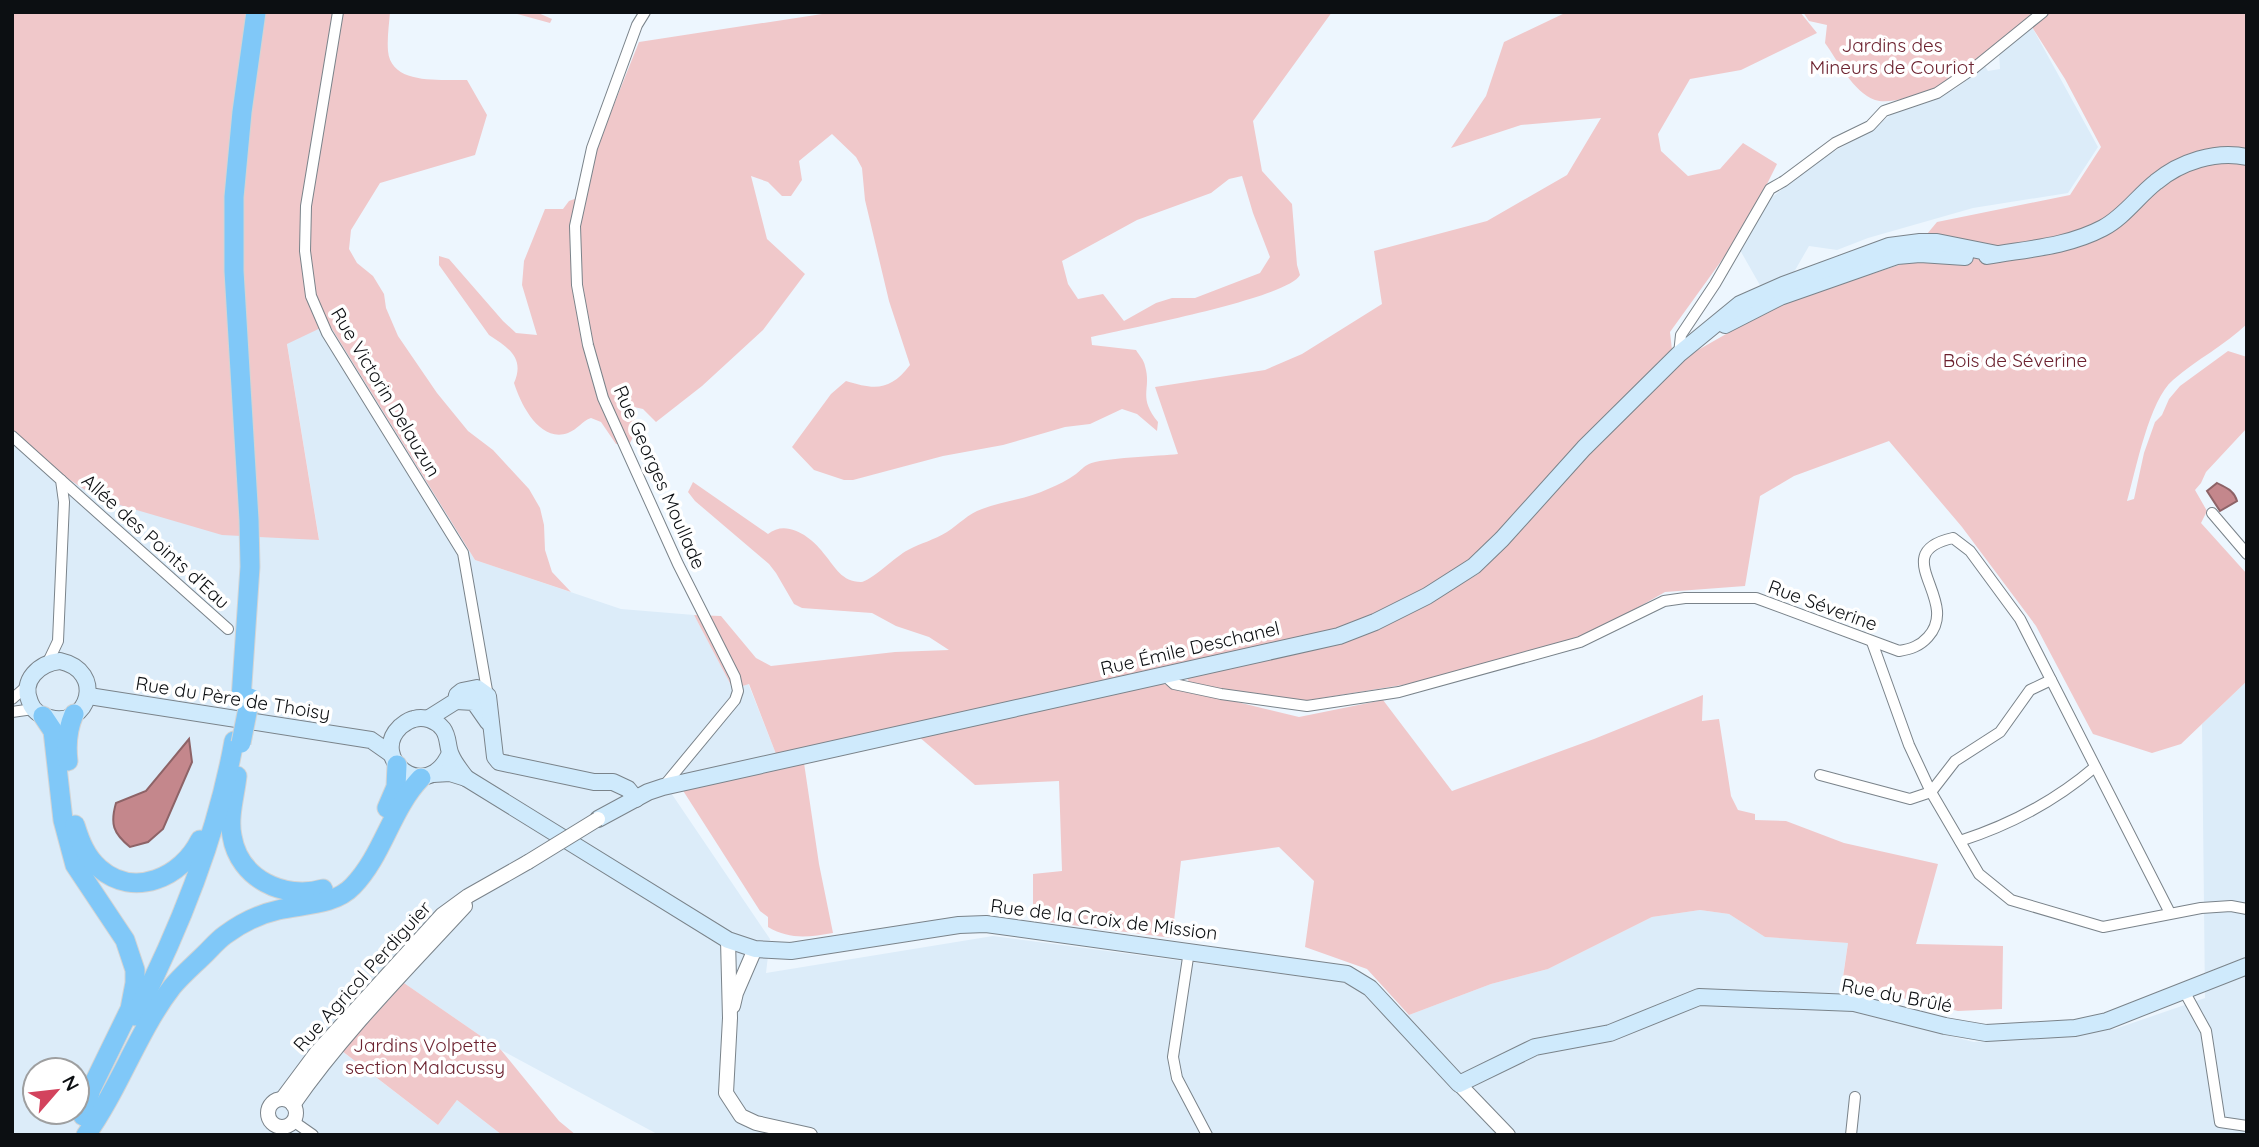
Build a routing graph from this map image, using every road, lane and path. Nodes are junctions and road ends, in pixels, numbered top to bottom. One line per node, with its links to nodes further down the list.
1 (256, 12): 23 (highway)
2 (267, 12): 23 (highway)
3 (338, 12): 21 (street, Rue Victorin Delauzun)
4 (645, 12): 42 (street, Rue Georges Moullade)
5 (2043, 12): 7 (street)
6 (2247, 157): 7 (main road, Rue Émile Deschanel)
7 (1679, 354): 17 (main road, Rue Émile Deschanel)
8 (12, 436): 9 (street)
9 (61, 480): 12 (street, Allée des Points d'Eau); 13 (street)
10 (2213, 513): 11 (street)
11 (2247, 554)
12 (228, 629)
13 (58, 641): 15 (street); 16 (street)
14 (1872, 642): 17 (street, Rue Séverine); 18 (street, Rue Séverine); 43 (street)
15 (48, 662): 16 (main road); 19 (main road)
16 (70, 663): 20 (main road)
17 (1164, 675): 42 (main road, Rue Émile Deschanel)
18 (2051, 680): 37 (street, Rue Séverine); 43 (street)
19 (27, 687): 22 (street); 26 (main road)
20 (89, 696): 27 (main road); 32 (main road, Rue du Père de Thoisy)
21 (488, 696): 24 (main road, Rue du Père de Thoisy); 30 (main road)
22 (12, 699)
23 (246, 699): 33 (highway)
24 (452, 705): 28 (main road, Rue du Père de Thoisy); 29 (main road); 30 (main road)
25 (12, 712): 26 (street)
26 (38, 713): 27 (main road); 60 (highway)
27 (74, 714): 36 (highway)
28 (429, 718): 29 (main road); 31 (main road, Rue du Père de Thoisy)
29 (443, 729): 34 (main road)
30 (492, 730): 41 (main road)
31 (395, 733): 32 (main road, Rue du Père de Thoisy); 35 (main road)
32 (371, 740): 35 (main road, Rue du Père de Thoisy)
33 (237, 742): 35 (highway); 36 (highway); 60 (highway)
34 (450, 754): 39 (main road); 40 (main road)
35 (394, 760): 39 (main road, Rue du Père de Thoisy)
36 (229, 767): 60 (highway)
37 (2095, 767): 46 (street); 48 (street, Rue Séverine)
38 (1820, 775): 43 (street)
39 (427, 776): 40 (main road); 60 (highway)
40 (466, 778): 49 (main road, Rue de la Croix de Mission)
41 (594, 782): 44 (main road); 45 (main road)
42 (663, 787): 44 (main road, Rue Émile Deschanel)
43 (1931, 792): 46 (street)
44 (636, 799): 45 (main road, Rue Émile Deschanel)
45 (605, 816): 57 (street, Rue Agricol Perdiguier, bridge)
46 (1960, 841): 48 (street)
47 (2247, 909): 48 (street)
48 (2170, 913)
49 (728, 940): 50 (main road, Rue de la Croix de Mission); 54 (street)
50 (755, 949): 51 (main road, Rue de la Croix de Mission); 54 (street)
51 (1189, 951): 55 (main road, Rue de la Croix de Mission); 65 (street)
52 (2247, 966): 53 (main road, Rue du Brûlé)
53 (2184, 991): 55 (main road, Rue du Brûlé); 59 (street)
54 (730, 1018): 64 (street)
55 (1459, 1084): 66 (street, Rue de la Croix de Mission)
56 (1855, 1097): 67 (street)
57 (287, 1102): 58 (street); 61 (street, Rue Agricol Perdiguier)
58 (293, 1121): 61 (street, Rue Agricol Perdiguier); 63 (street)
59 (2247, 1126)
60 (85, 1128): 62 (highway)
61 (269, 1129)
62 (73, 1135)
63 (313, 1135)
64 (810, 1135)
65 (1207, 1135)
66 (1508, 1135)
67 (1851, 1135)

